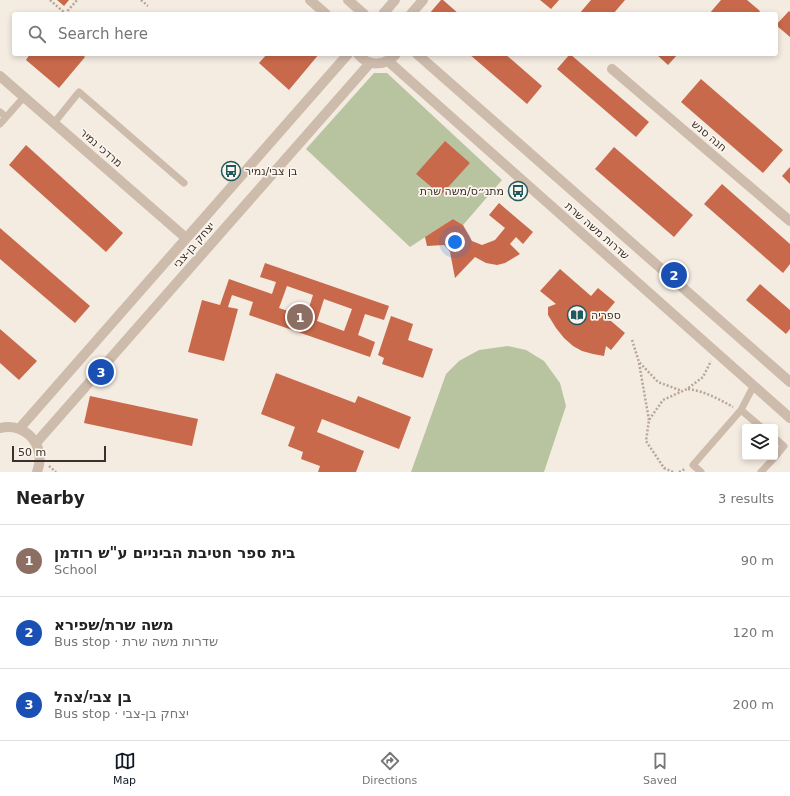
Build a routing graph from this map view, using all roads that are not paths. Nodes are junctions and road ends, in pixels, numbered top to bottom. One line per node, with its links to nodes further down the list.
1 (310, 0): 5 (street)
2 (348, 0): 6 (street)
3 (395, 0): 7 (street)
4 (423, 0): 8 (street)
5 (324, 12)
6 (362, 12)
7 (385, 12)
8 (413, 12)
9 (346, 56): 24 (street, יצחק בן-צבי)
10 (360, 56): 14 (street)
11 (394, 56): 13 (street)
12 (419, 56): 25 (street, שדרות משה שרת)
13 (388, 61): 14 (street); 26 (street, שדרות משה שרת)
14 (370, 63): 33 (street, יצחק בן-צבי)
15 (612, 69): 23 (street, חנה סנש)
16 (0, 76): 17 (street, מרדכי נמיר)
17 (24, 97): 19 (lane); 20 (street, מרדכי נמיר)
18 (0, 112): 19 (lane)
19 (6, 118): 21 (lane)
20 (54, 123): 22 (lane); 24 (street, מרדכי נמיר)
21 (0, 124)
22 (184, 183)
23 (790, 221)
24 (186, 238): 31 (street, יצחק בן-צבי)
25 (790, 382)
26 (754, 385): 27 (lane); 28 (street, שדרות משה שרת)
27 (741, 410): 29 (lane); 37 (lane)
28 (790, 418)
29 (757, 424)
30 (0, 428): 31 (street)
31 (18, 429): 33 (street)
32 (778, 441): 34 (lane)
33 (36, 443): 36 (street)
34 (778, 453)
35 (772, 460): 38 (lane)
36 (41, 470)
37 (701, 472)
38 (761, 472)

